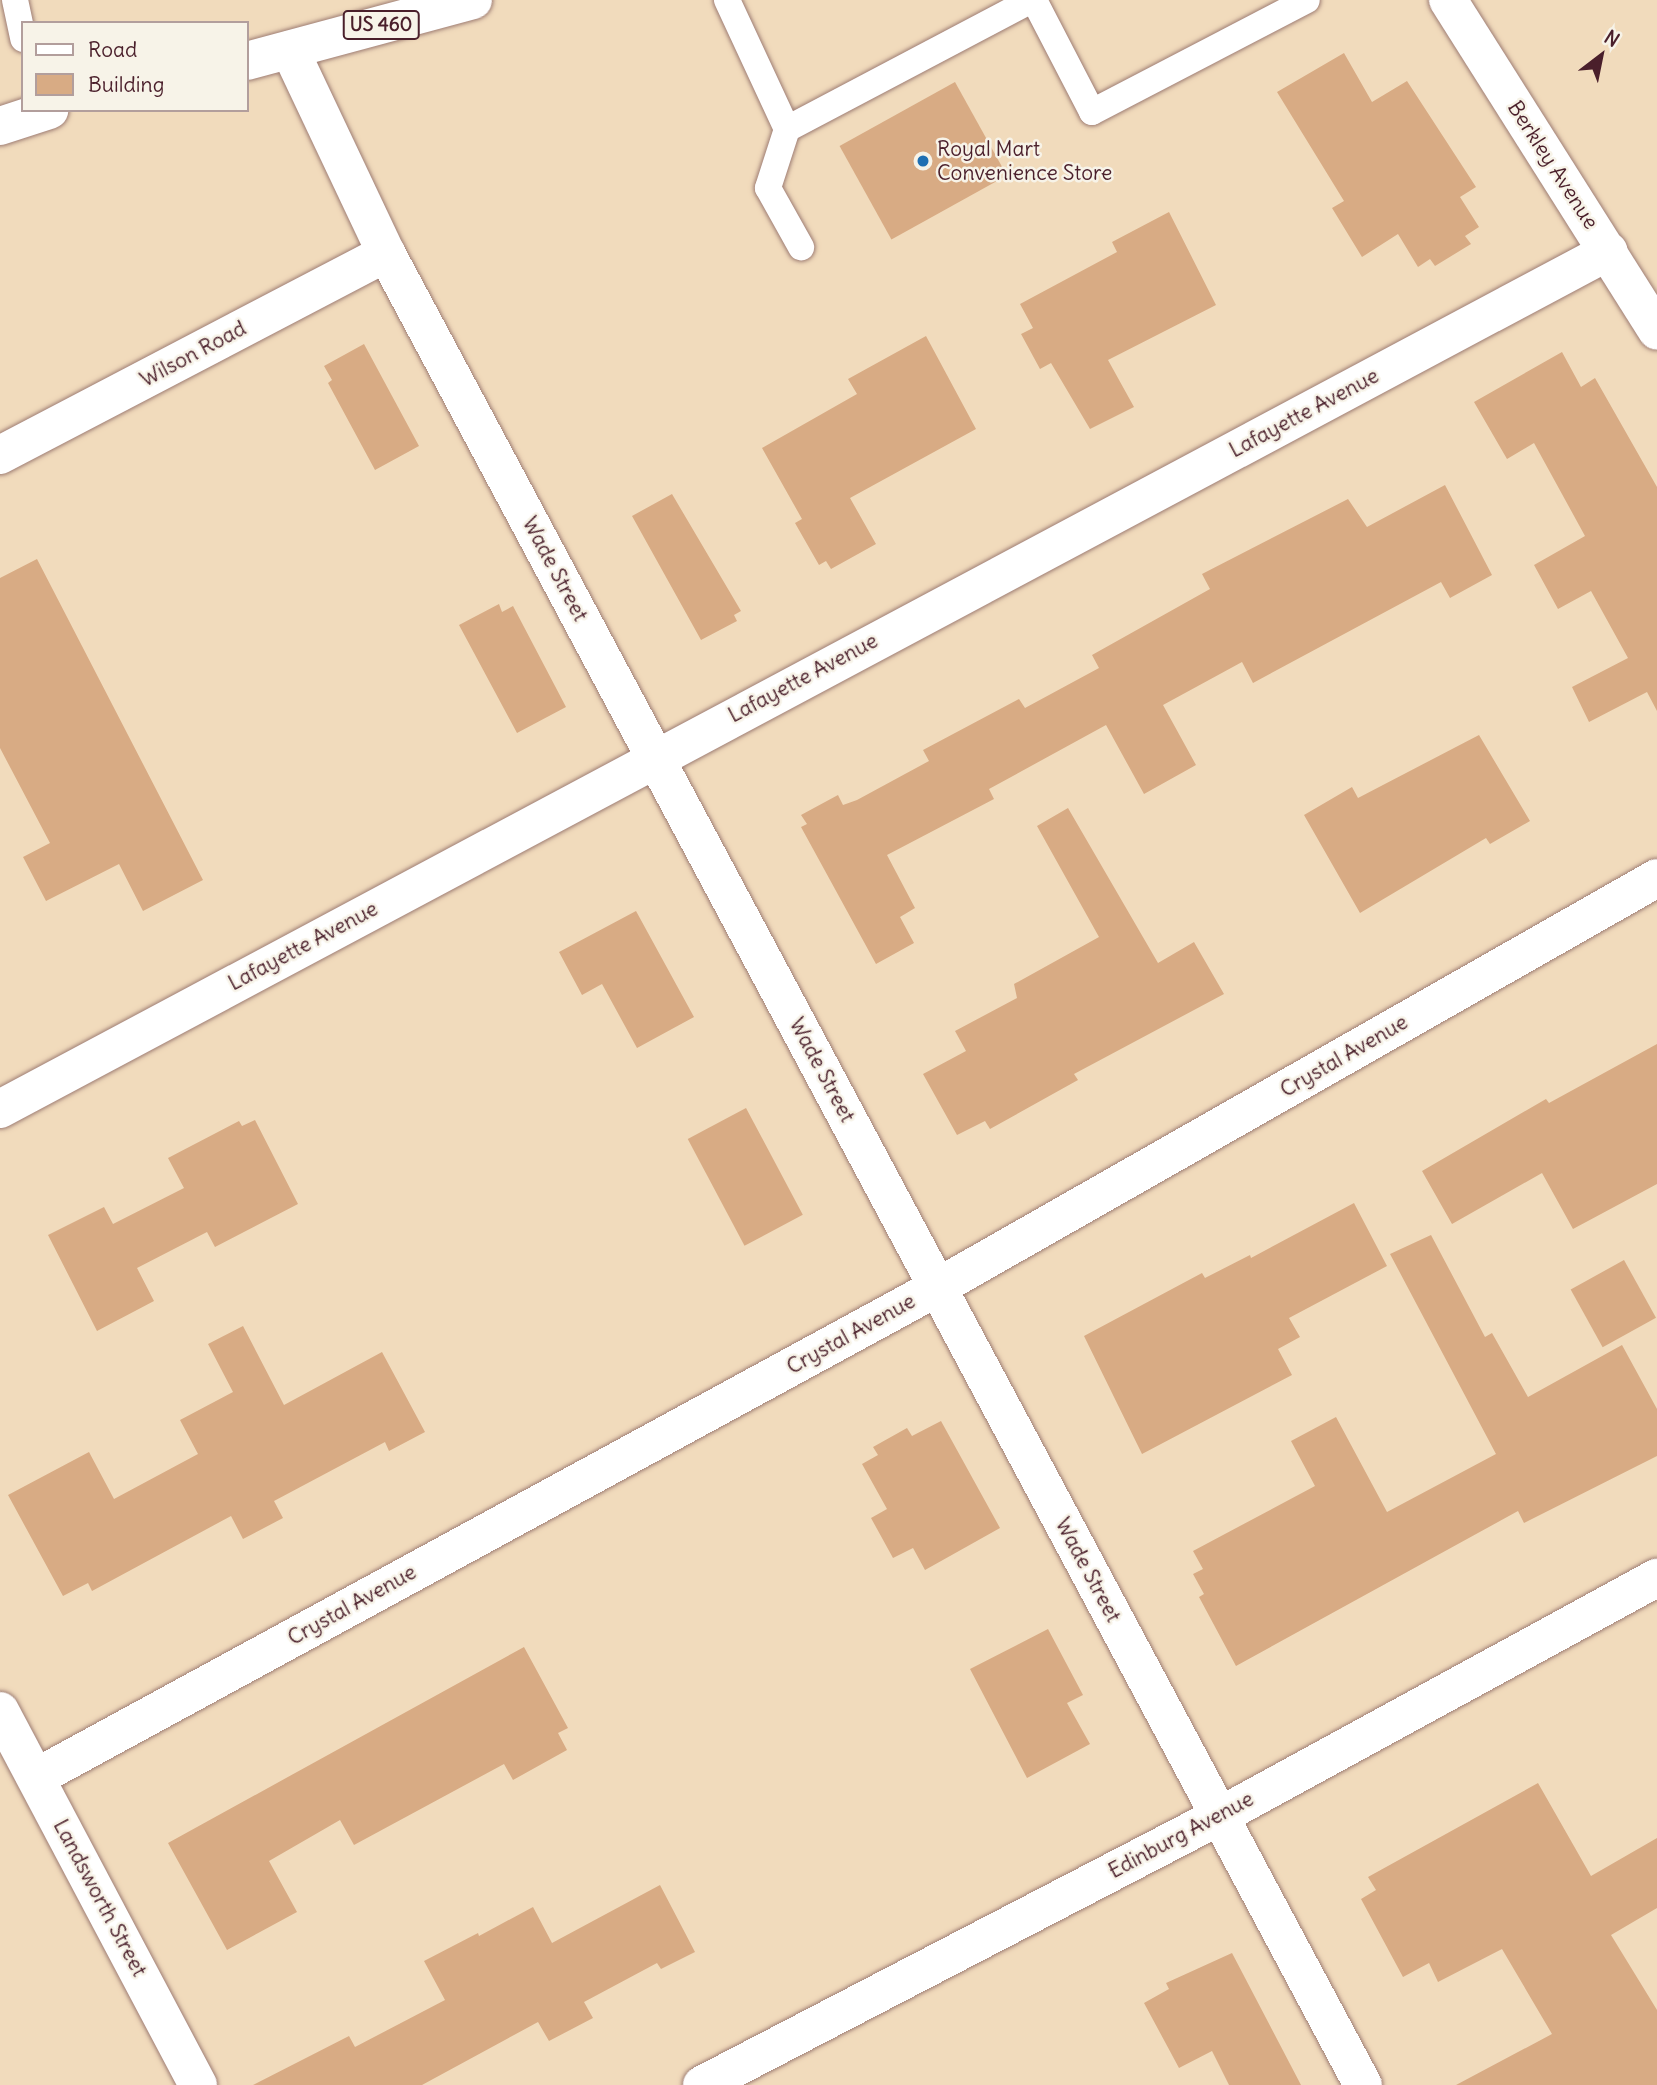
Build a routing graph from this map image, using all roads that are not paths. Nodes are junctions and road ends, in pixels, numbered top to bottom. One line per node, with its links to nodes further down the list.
1 (15, 0): 7 (lane)
2 (473, 0): 8 (street, US 460)
3 (727, 0): 12 (lane)
4 (1033, 0): 5 (lane); 12 (lane)
5 (1307, 0)
6 (1448, 0): 14 (street, Berkley Avenue)
7 (21, 29)
8 (290, 50): 9 (street, US 460); 15 (street, Wade Street)
9 (248, 61)
10 (38, 112): 11 (street)
11 (0, 126)
12 (787, 130): 13 (lane)
13 (801, 247)
14 (1608, 251): 16 (street, Berkley Avenue); 18 (street, Lafayette Avenue)
15 (386, 253): 17 (street, Wilson Road); 18 (street, Wade Street)
16 (1657, 330)
17 (0, 455)
18 (656, 757): 20 (street, Lafayette Avenue); 21 (street, Wade Street)
19 (1657, 878): 21 (street, Crystal Avenue)
20 (0, 1109)
21 (938, 1287): 24 (street, Crystal Avenue); 25 (street, Wade Street)
22 (1657, 1578): 25 (street, Edinburg Avenue)
23 (0, 1711): 24 (street, Landsworth Street)
24 (37, 1777): 26 (street, Landsworth Street)
25 (1218, 1817): 27 (street, Edinburg Avenue); 28 (street, Wade Street)
26 (198, 2085)
27 (702, 2085)
28 (1363, 2085)

